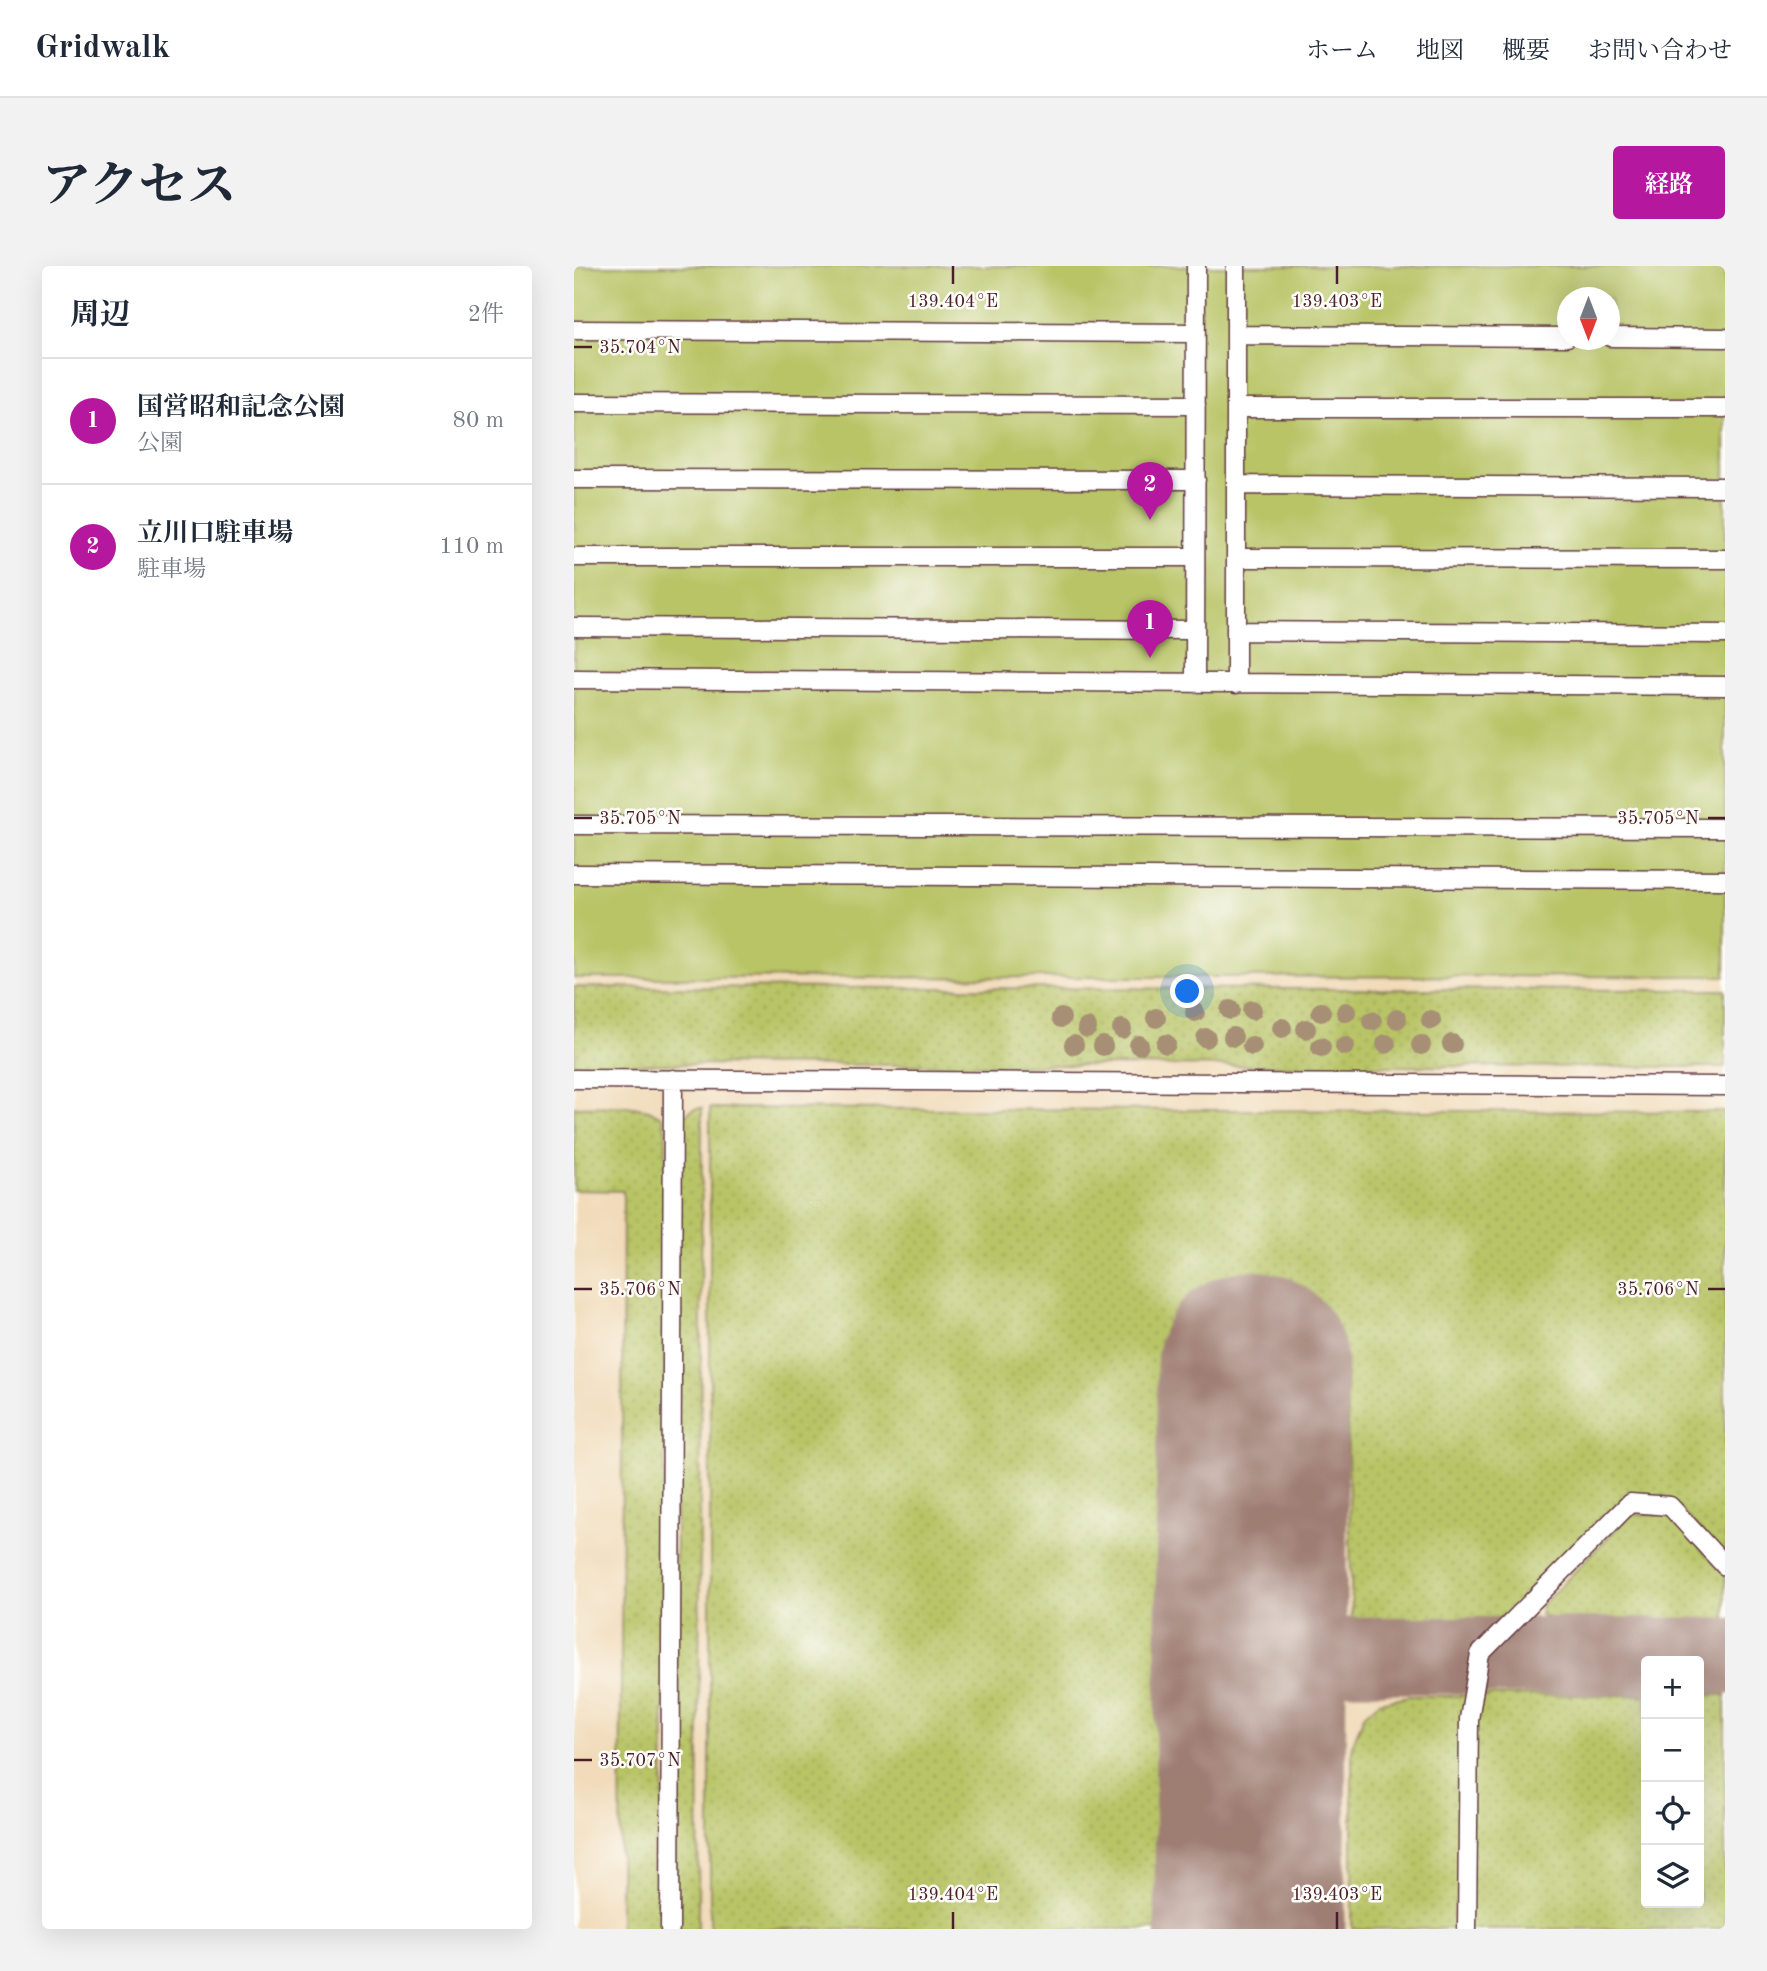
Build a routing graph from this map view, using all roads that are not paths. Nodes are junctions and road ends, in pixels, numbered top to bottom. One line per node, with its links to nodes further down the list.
1 (1196, 266): 4 (lane)
2 (1236, 266): 5 (lane)
3 (574, 330): 4 (lane)
4 (1196, 333): 10 (lane)
5 (1236, 335): 6 (lane); 11 (lane)
6 (1557, 337)
7 (1620, 337): 8 (lane)
8 (1725, 338)
9 (574, 403): 10 (lane)
10 (1196, 405): 14 (lane)
11 (1236, 408): 12 (lane); 15 (lane)
12 (1725, 408)
13 (574, 479): 14 (lane)
14 (1196, 481): 18 (lane)
15 (1236, 485): 16 (lane); 19 (lane)
16 (1725, 487)
17 (574, 557): 18 (lane)
18 (1195, 557): 22 (lane)
19 (1236, 558): 20 (lane); 23 (lane)
20 (1725, 559)
21 (574, 628): 22 (lane)
22 (1195, 630): 26 (lane)
23 (1236, 631): 24 (lane); 27 (lane)
24 (1725, 634)
25 (574, 680): 26 (lane)
26 (1195, 683): 27 (lane)
27 (1236, 684): 28 (lane)
28 (1725, 686)
29 (574, 825): 30 (lane)
30 (1725, 828)
31 (574, 874): 32 (lane)
32 (1725, 880)
33 (574, 1079): 34 (lane)
34 (673, 1079): 35 (lane); 37 (lane)
35 (1725, 1086)
36 (1725, 1566): 38 (lane)
37 (670, 1929)
38 (1467, 1929)

